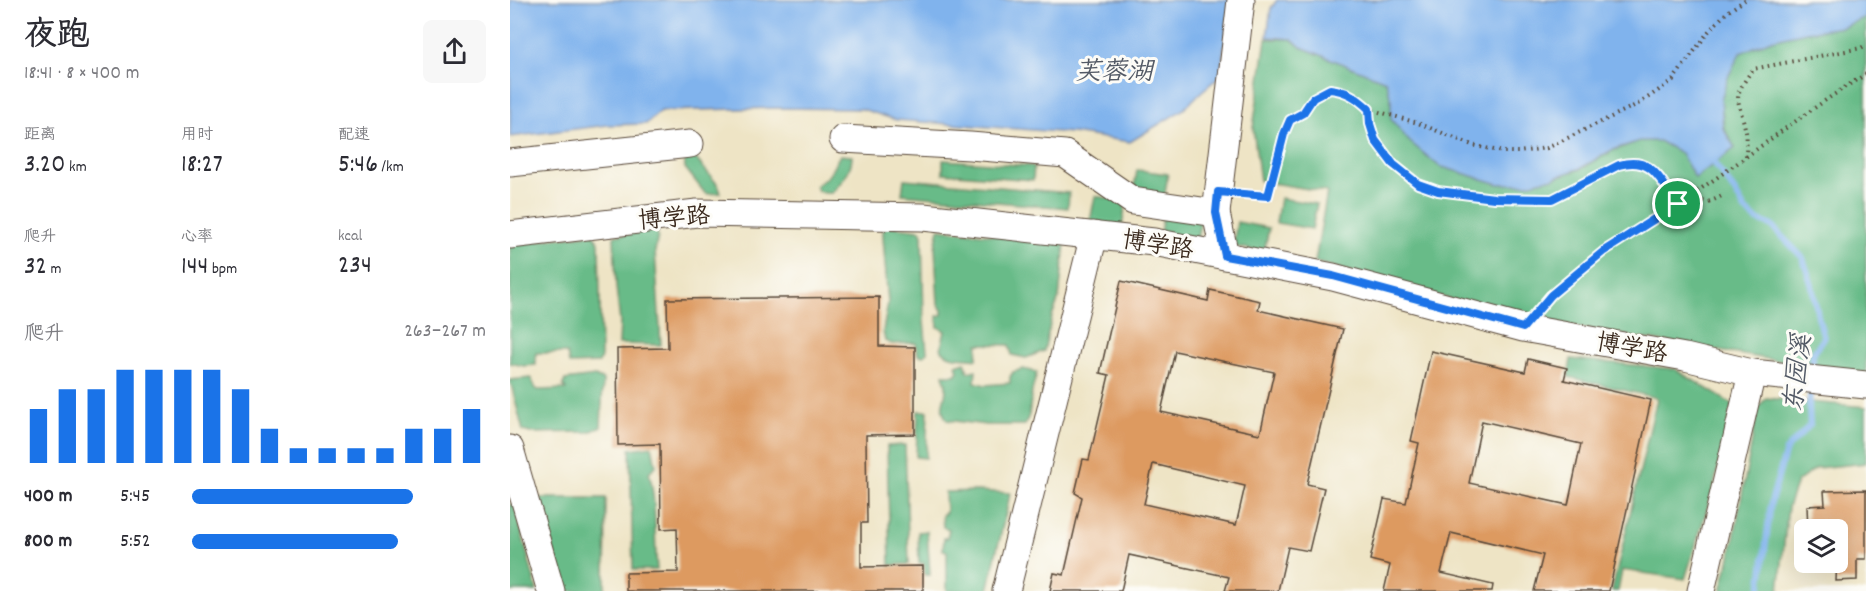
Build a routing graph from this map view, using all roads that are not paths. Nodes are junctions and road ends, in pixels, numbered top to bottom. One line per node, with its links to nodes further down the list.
1 (1241, 0): 5 (street)
2 (843, 139): 5 (street)
3 (690, 144): 4 (street)
4 (510, 163)
5 (1217, 202): 8 (street)
6 (510, 234): 7 (street, 博学路)
7 (1094, 235): 8 (street, 博学路); 13 (street)
8 (1225, 256): 9 (street, 博学路)
9 (1752, 373): 10 (street, 博学路); 14 (street)
10 (1854, 384)
11 (510, 449): 12 (street)
12 (551, 591)
13 (1006, 591)
14 (1701, 591)

